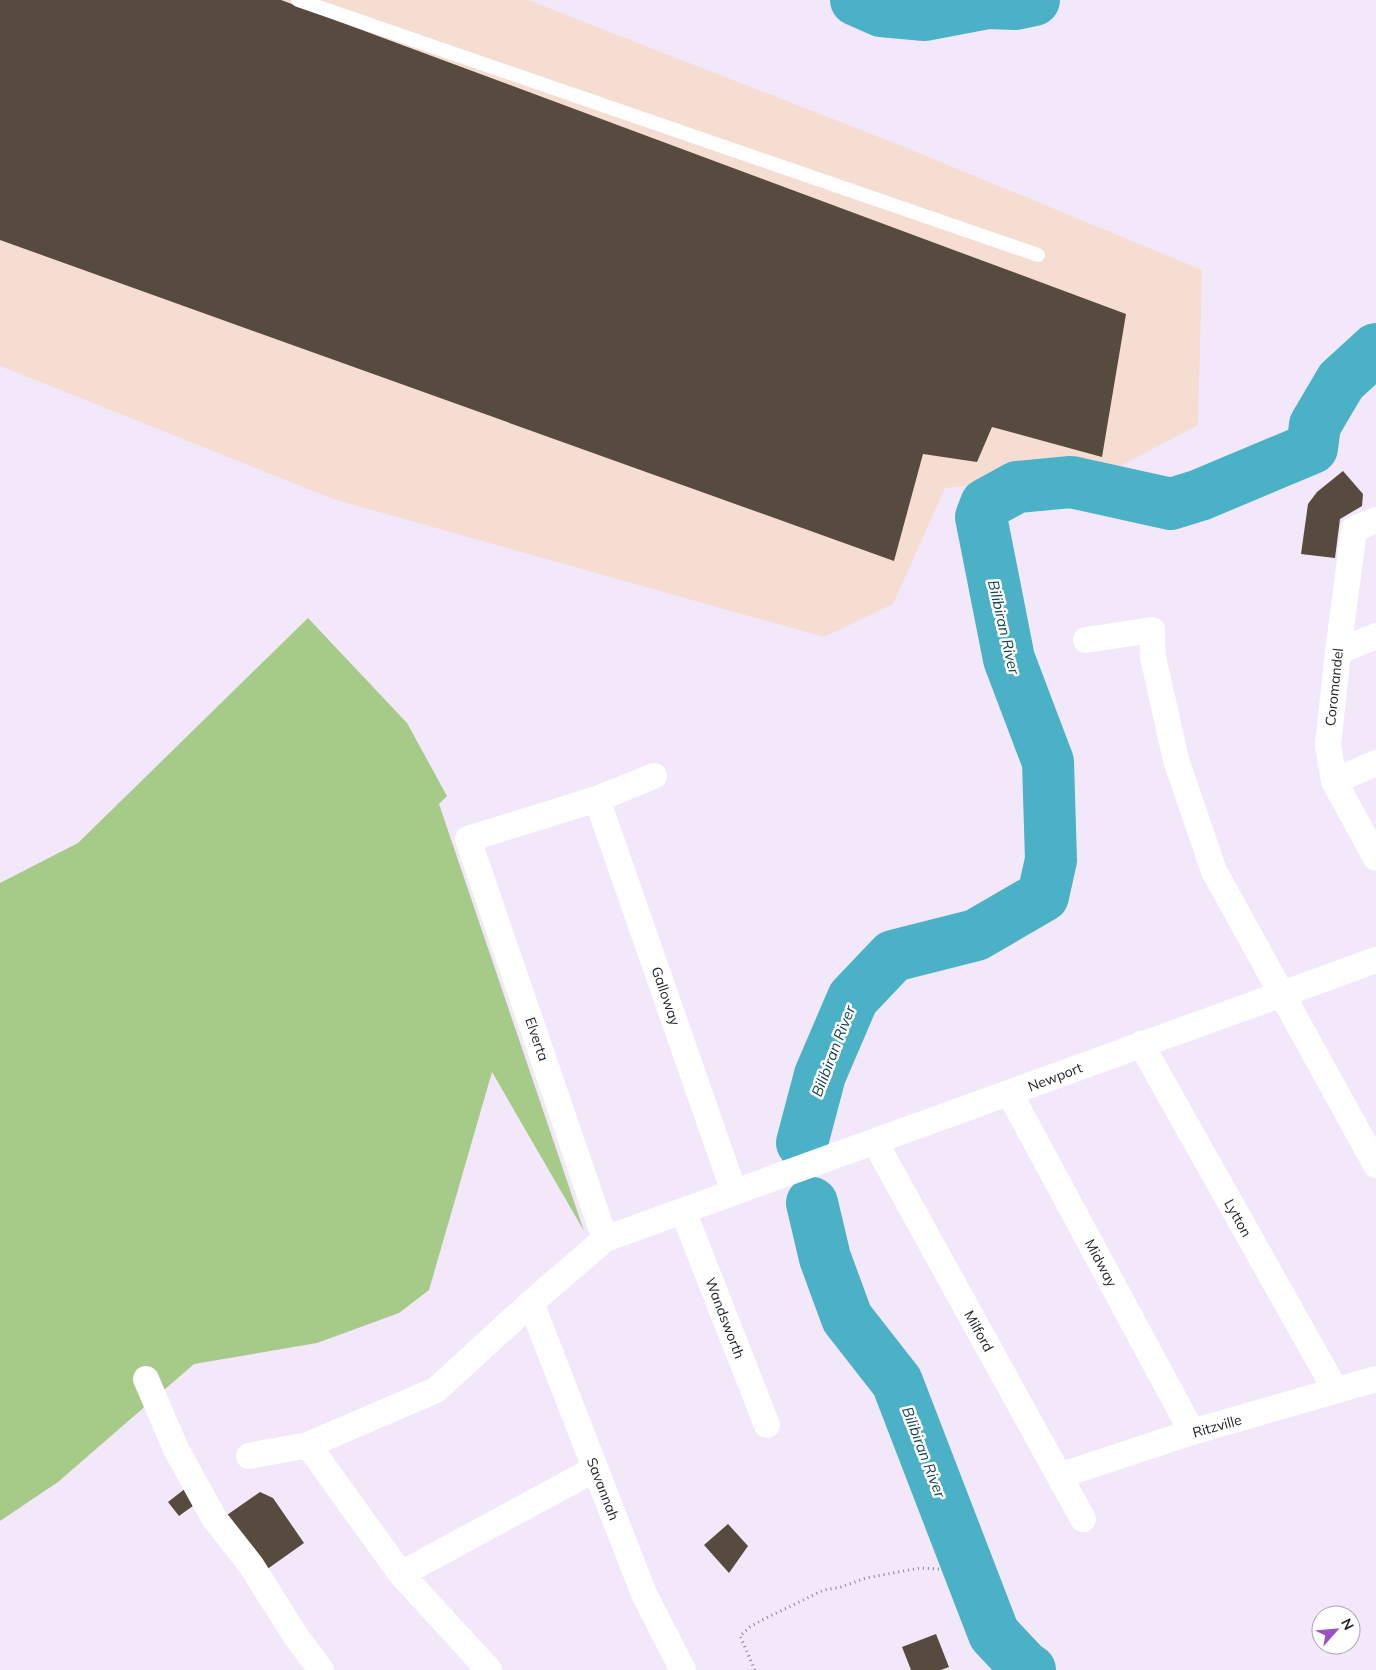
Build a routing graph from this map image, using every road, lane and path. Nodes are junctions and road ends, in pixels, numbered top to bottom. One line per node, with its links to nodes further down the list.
1 (298, 0): 2 (lane)
2 (1038, 255)
3 (1376, 520): 6 (street, Coromandel)
4 (1376, 636): 6 (street)
5 (1086, 640): 13 (street)
6 (1338, 652): 9 (street, Coromandel)
7 (1376, 763): 9 (street)
8 (654, 776): 10 (street)
9 (1334, 782): 11 (street, Coromandel)
10 (597, 799): 18 (street, Galloway); 20 (street, Elverta)
11 (1376, 858)
12 (1376, 960): 13 (street, Newport)
13 (1281, 995): 14 (street, Newport); 17 (street)
14 (1141, 1044): 15 (street, Newport); 24 (street, Lytton)
15 (1010, 1094): 16 (street, Newport); 26 (street, Midway)
16 (875, 1142): 18 (street, Newport); 30 (street, Milford)
17 (1376, 1165)
18 (734, 1192): 19 (street, Newport)
19 (683, 1211): 20 (street, Newport); 25 (street, Wandsworth)
20 (605, 1240): 21 (street)
21 (531, 1303): 27 (street); 29 (street, Savannah)
22 (146, 1379): 34 (street)
23 (1376, 1379): 24 (street, Ritzville)
24 (1336, 1391): 26 (street, Ritzville)
25 (767, 1425)
26 (1192, 1432): 30 (street, Ritzville)
27 (308, 1445): 28 (street); 33 (street)
28 (249, 1456)
29 (595, 1469): 33 (street); 36 (street, Savannah)
30 (1059, 1476): 31 (street, Milford)
31 (1083, 1519)
32 (939, 1569): 37 (path)
33 (401, 1574): 35 (street)
34 (321, 1670)
35 (489, 1670)
36 (683, 1670)
37 (755, 1670)

